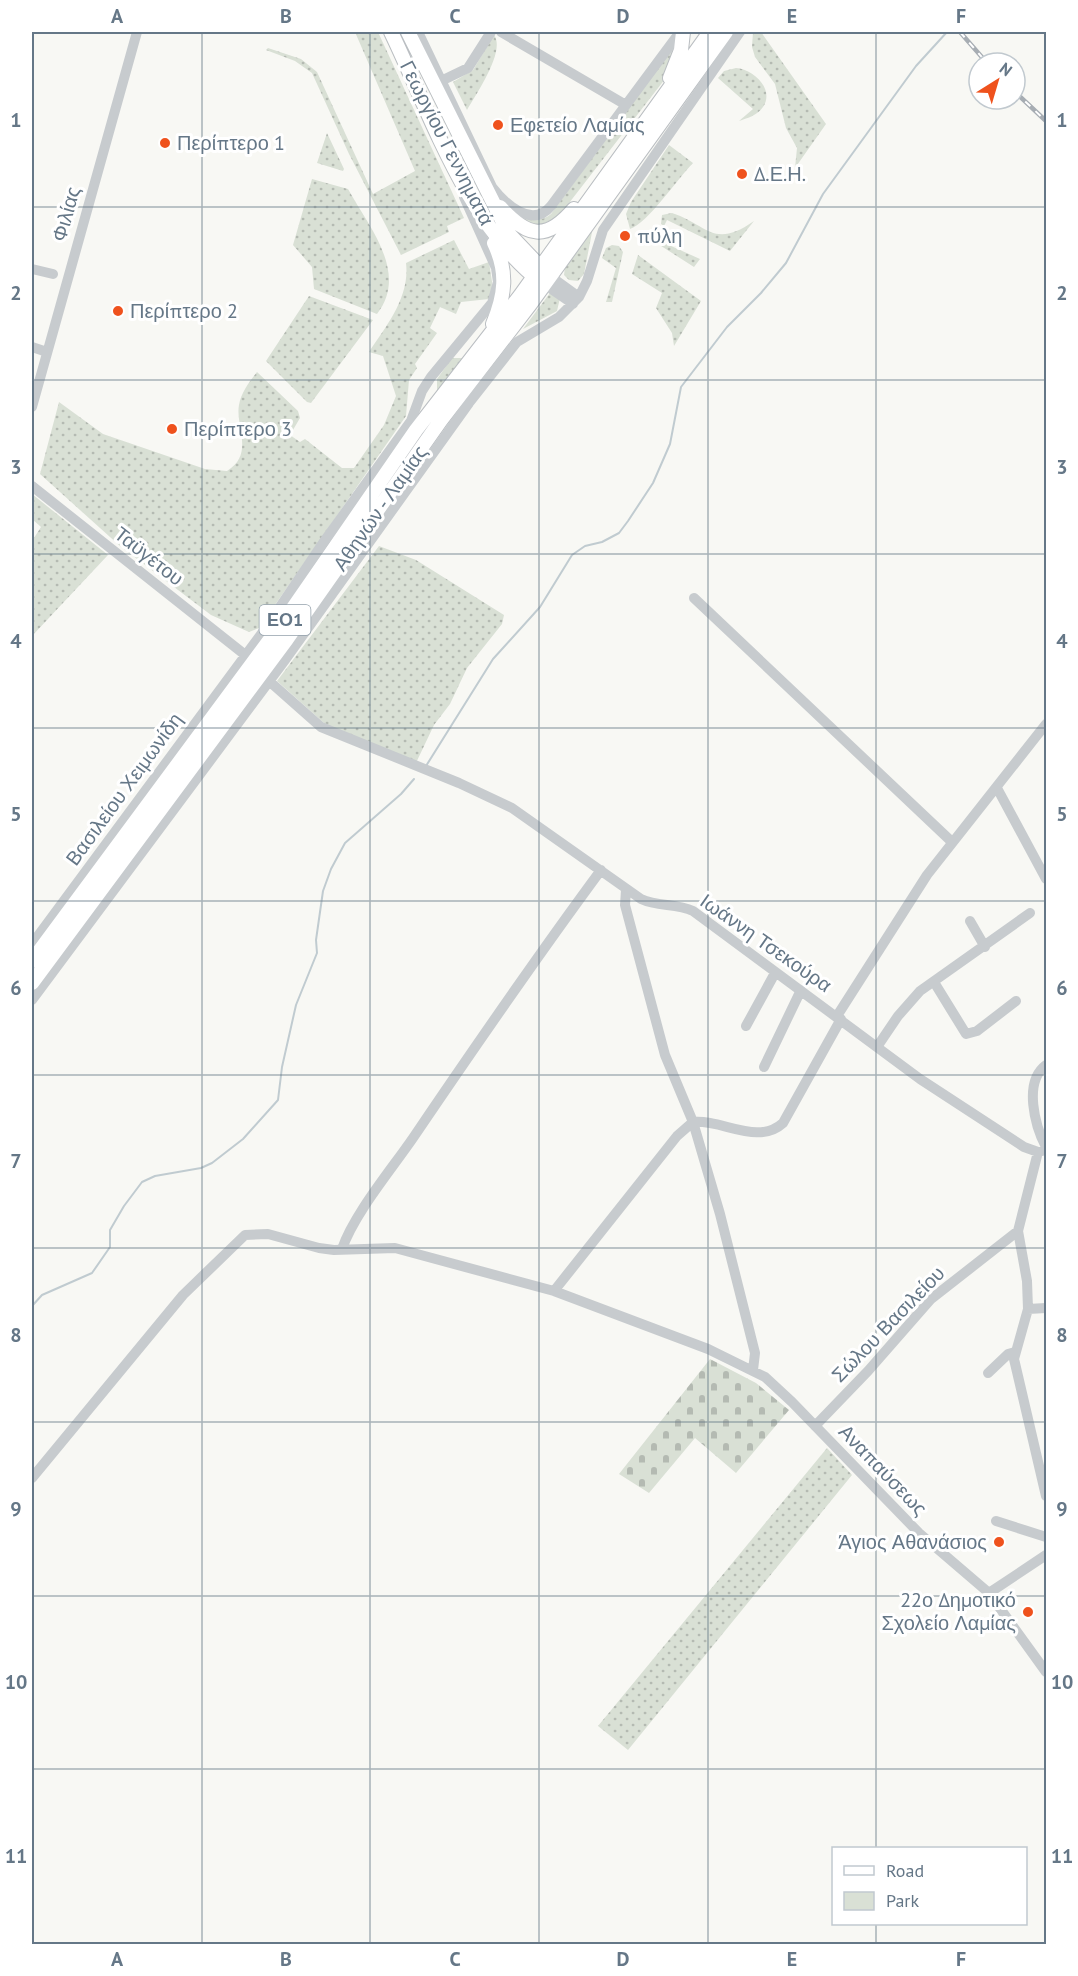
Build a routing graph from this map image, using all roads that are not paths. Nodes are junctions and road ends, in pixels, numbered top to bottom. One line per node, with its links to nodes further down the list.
1 (137, 32): 24 (street, Φιλίας)
2 (391, 32): 15 (main road, Γεωργίου Γεννηματά)
3 (408, 32): 16 (main road, Γεωργίου Γεννηματά)
4 (418, 32): 11 (street)
5 (491, 32): 11 (street)
6 (501, 32): 12 (street)
7 (682, 32): 12 (street); 13 (main road)
8 (710, 32): 13 (main road, Αθηνών - Λαμίας / ΕΟ1)
9 (726, 32): 20 (main road, Αθηνών - Λαμίας / ΕΟ1)
10 (740, 32): 21 (street)
11 (441, 81): 12 (street)
12 (626, 105)
13 (647, 122): 14 (main road, Αθηνών - Λαμίας / ΕΟ1)
14 (633, 142): 16 (main road); 20 (main road, Αθηνών - Λαμίας / ΕΟ1)
15 (453, 163): 17 (main road, Γεωργίου Γεννηματά); 28 (street, Βασιλείου Χειμωνίδη)
16 (485, 189): 20 (main road, Γεωργίου Γεννηματά)
17 (484, 222): 20 (main road, Γεωργίου Γεννηματά); 22 (main road)
18 (32, 269): 19 (street)
19 (53, 274)
20 (542, 276): 21 (street); 22 (main road, Αθηνών - Λαμίας / ΕΟ1); 43 (main road, Αθηνών - Λαμίας / ΕΟ1)
21 (576, 300): 29 (street)
22 (486, 340): 40 (main road, Αθηνών - Λαμίας / ΕΟ1)
23 (32, 347): 24 (street)
24 (47, 352): 25 (street, Φιλίας)
25 (32, 407)
26 (32, 486): 28 (street, Ταϋγέτου)
27 (694, 598): 32 (street)
28 (244, 654): 38 (street, Βασιλείου Χειμωνίδη)
29 (269, 681): 33 (street, Ιωάννη Τσεκούρα); 45 (street)
30 (1046, 728): 31 (street)
31 (997, 788): 32 (street); 34 (street)
32 (952, 842): 47 (street)
33 (601, 870): 35 (street, Ιωάννη Τσεκούρα); 55 (street)
34 (1047, 879)
35 (626, 890): 41 (street, Ιωάννη Τσεκούρα); 52 (street)
36 (1030, 913): 39 (street)
37 (970, 921): 39 (street)
38 (32, 944)
39 (985, 947): 42 (street)
40 (32, 961)
41 (775, 973): 44 (street, Ιωάννη Τσεκούρα); 48 (street)
42 (934, 982): 46 (street); 49 (street)
43 (32, 983)
44 (801, 990): 47 (street, Ιωάννη Τσεκούρα); 51 (street)
45 (32, 1000)
46 (1016, 1001)
47 (839, 1017): 49 (street, Ιωάννη Τσεκούρα); 52 (street)
48 (746, 1026)
49 (877, 1047): 53 (street, Ιωάννη Τσεκούρα)
50 (1047, 1065): 53 (street)
51 (764, 1067)
52 (693, 1122): 56 (street); 60 (street)
53 (1044, 1150): 54 (street)
54 (1018, 1231): 58 (street); 62 (street, Σώλου Βασιλείου)
55 (342, 1249): 56 (street, Αναπαύσεως); 63 (street, Αναπαύσεως)
56 (554, 1291): 60 (street, Αναπαύσεως)
57 (1047, 1308): 58 (street)
58 (1028, 1309): 59 (street)
59 (1015, 1352): 61 (street); 64 (street)
60 (753, 1370): 62 (street, Αναπαύσεως)
61 (988, 1373)
62 (815, 1425): 68 (street, Αναπαύσεως)
63 (32, 1478)
64 (1047, 1496)
65 (996, 1521): 66 (street)
66 (1047, 1537)
67 (1047, 1555): 68 (street)
68 (989, 1593): 69 (street, Αναπαύσεως)
69 (1047, 1672)

